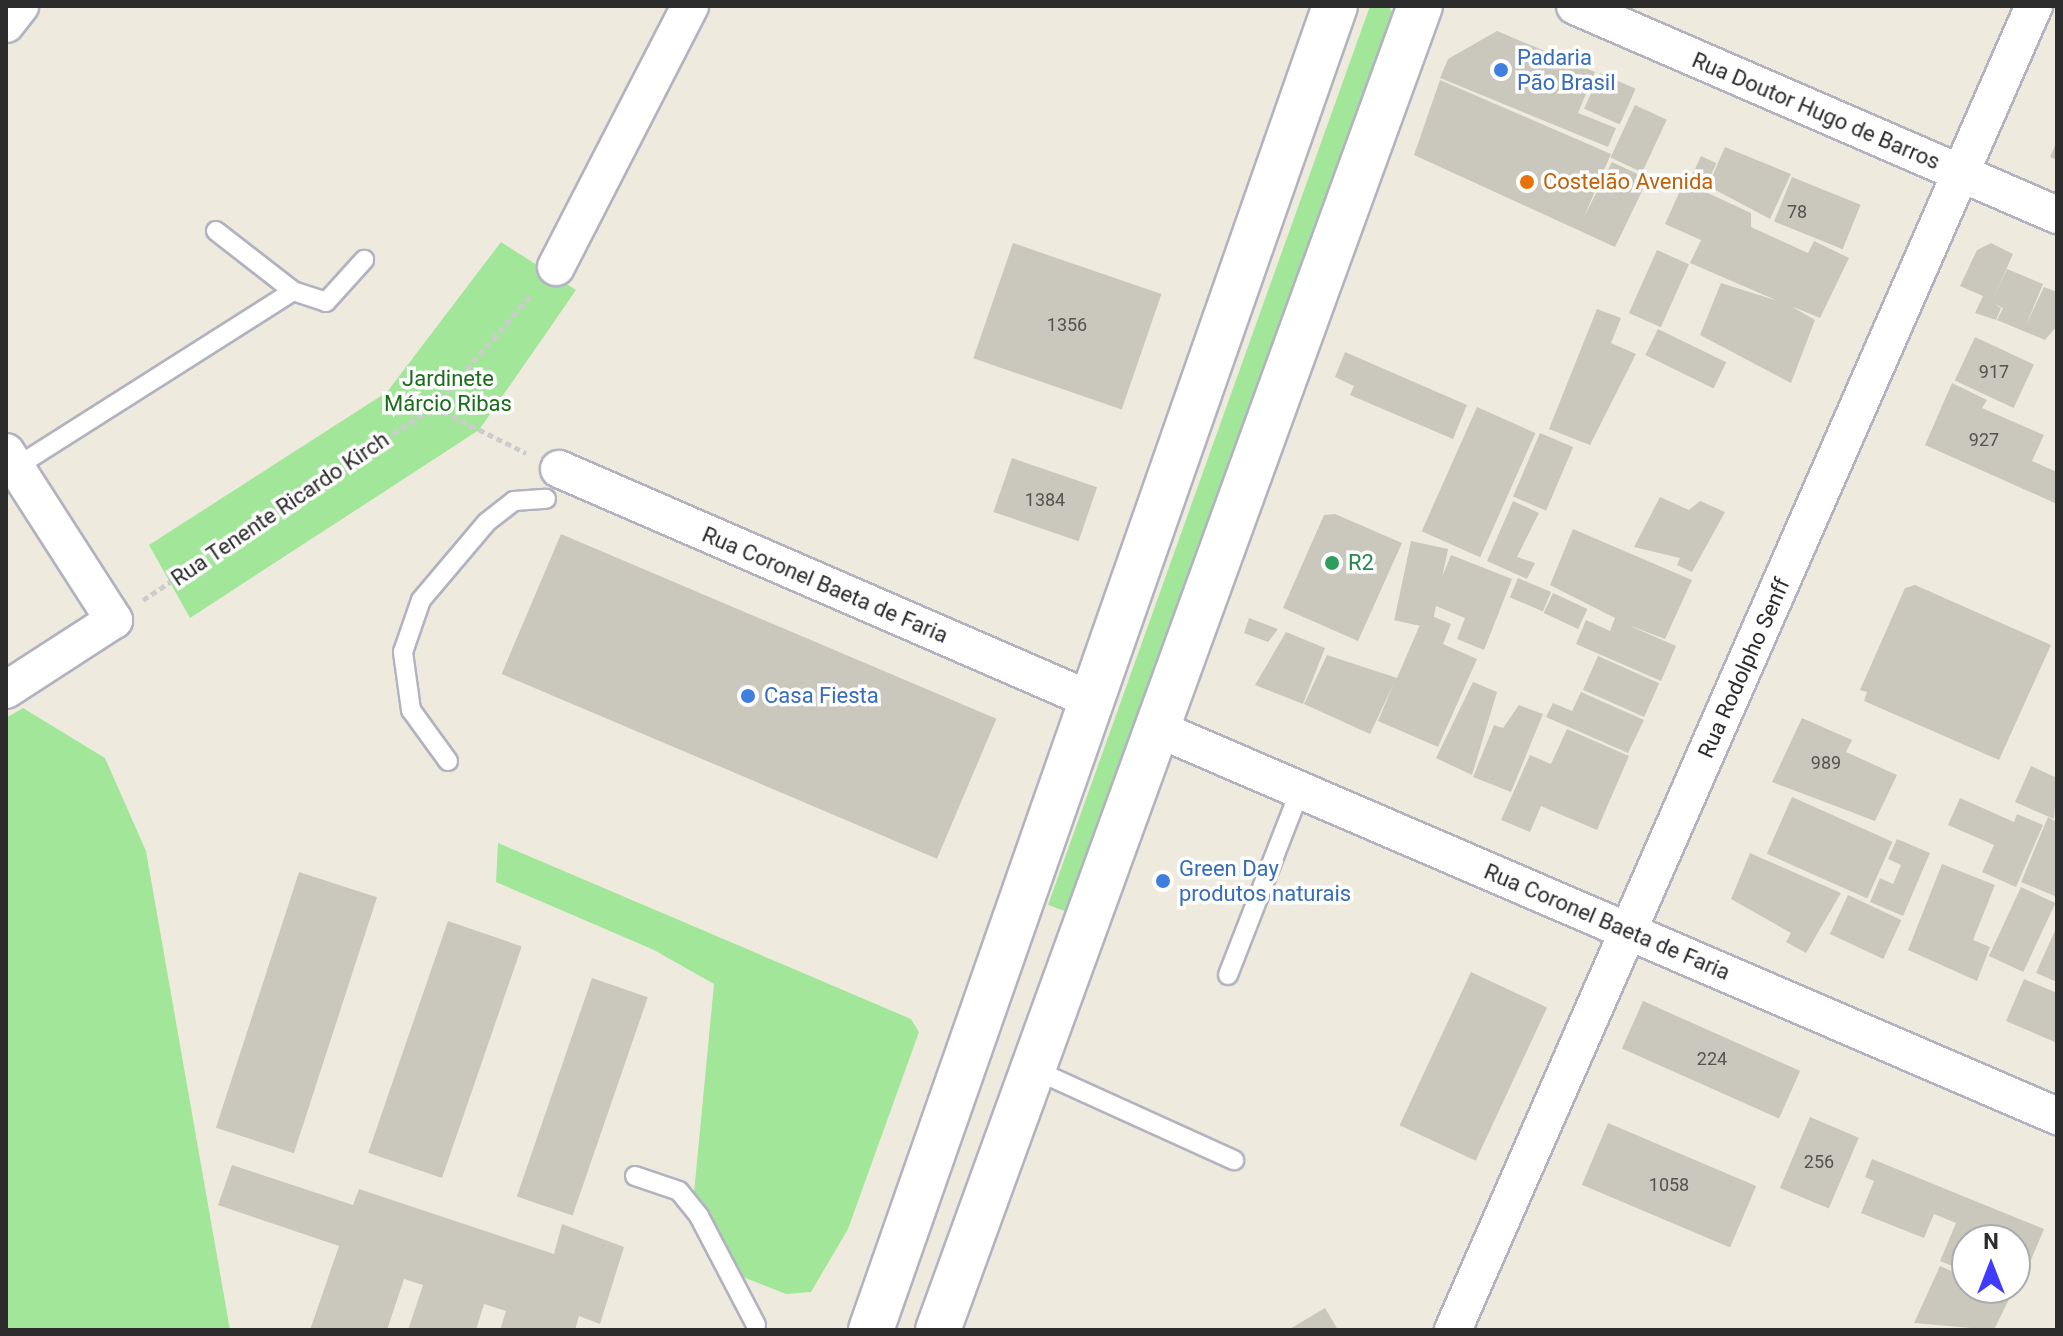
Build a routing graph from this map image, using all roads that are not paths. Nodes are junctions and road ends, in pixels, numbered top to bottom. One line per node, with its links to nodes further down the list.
1 (20, 6): 7 (street)
2 (690, 6): 12 (street)
3 (1335, 6): 17 (main road)
4 (1420, 6): 18 (main road)
5 (1575, 6): 8 (street, Rua Doutor Hugo de Barros)
6 (2034, 6): 8 (street, Rua Rodolpho Senff)
7 (6, 24)
8 (1961, 173): 9 (street, Rua Doutor Hugo de Barros); 21 (street, Rua Rodolpho Senff)
9 (2057, 215)
10 (216, 231): 13 (lane)
11 (364, 260): 13 (lane)
12 (556, 267)
13 (293, 291): 14 (lane)
14 (11, 459): 16 (street)
15 (552, 484): 17 (street, Rua Coronel Baeta de Faria); 19 (lane)
16 (6, 690)
17 (1091, 700): 28 (main road)
18 (1158, 729): 20 (street, Rua Coronel Baeta de Faria); 23 (main road)
19 (448, 761)
20 (1300, 790): 21 (street, Rua Coronel Baeta de Faria); 22 (lane)
21 (1628, 931): 24 (street, Rua Coronel Baeta de Faria); 30 (street, Rua Rodolpho Senff)
22 (1228, 975)
23 (1033, 1069): 25 (lane); 29 (main road)
24 (2057, 1116)
25 (1234, 1160)
26 (635, 1176): 27 (lane)
27 (756, 1325)
28 (871, 1330)
29 (938, 1330)
30 (1453, 1330)

